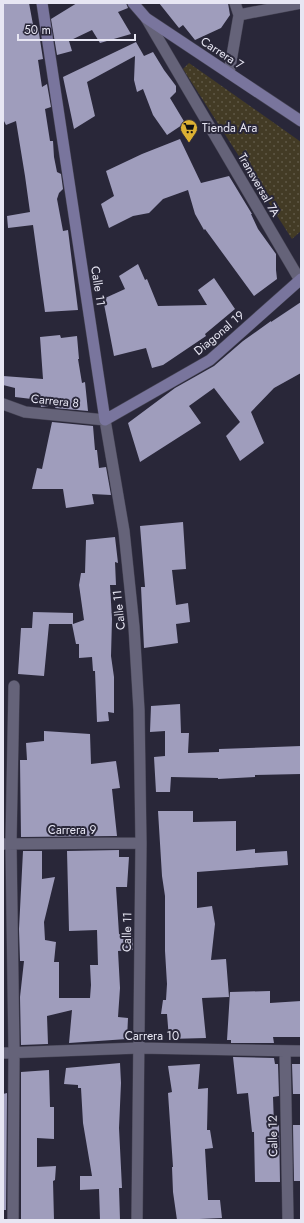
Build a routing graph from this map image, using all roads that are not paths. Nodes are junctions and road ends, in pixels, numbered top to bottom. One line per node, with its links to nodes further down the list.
1 (42, 3): 11 (main road, Calle 11)
2 (133, 3): 6 (main road, Carrera 7)
3 (235, 3): 5 (street)
4 (301, 3): 5 (street)
5 (238, 15): 7 (street)
6 (146, 18): 7 (main road, Carrera 7); 9 (street, Transversal 7A)
7 (229, 73): 8 (main road, Carrera 7)
8 (301, 121)
9 (301, 280): 11 (main road, Diagonal 19)
10 (3, 404): 11 (street, Carrera 8)
11 (105, 420): 14 (street, Calle 11)
12 (14, 686): 13 (street)
13 (7, 843): 14 (street, Carrera 9); 18 (street)
14 (141, 843): 15 (street, Calle 11)
15 (139, 1048): 16 (street, Carrera 10); 18 (street, Carrera 10); 20 (street, Calle 11)
16 (285, 1051): 17 (street, Carrera 10); 21 (street, Calle 12)
17 (301, 1051)
18 (9, 1052): 19 (street)
19 (13, 1220)
20 (136, 1220)
21 (288, 1220)

